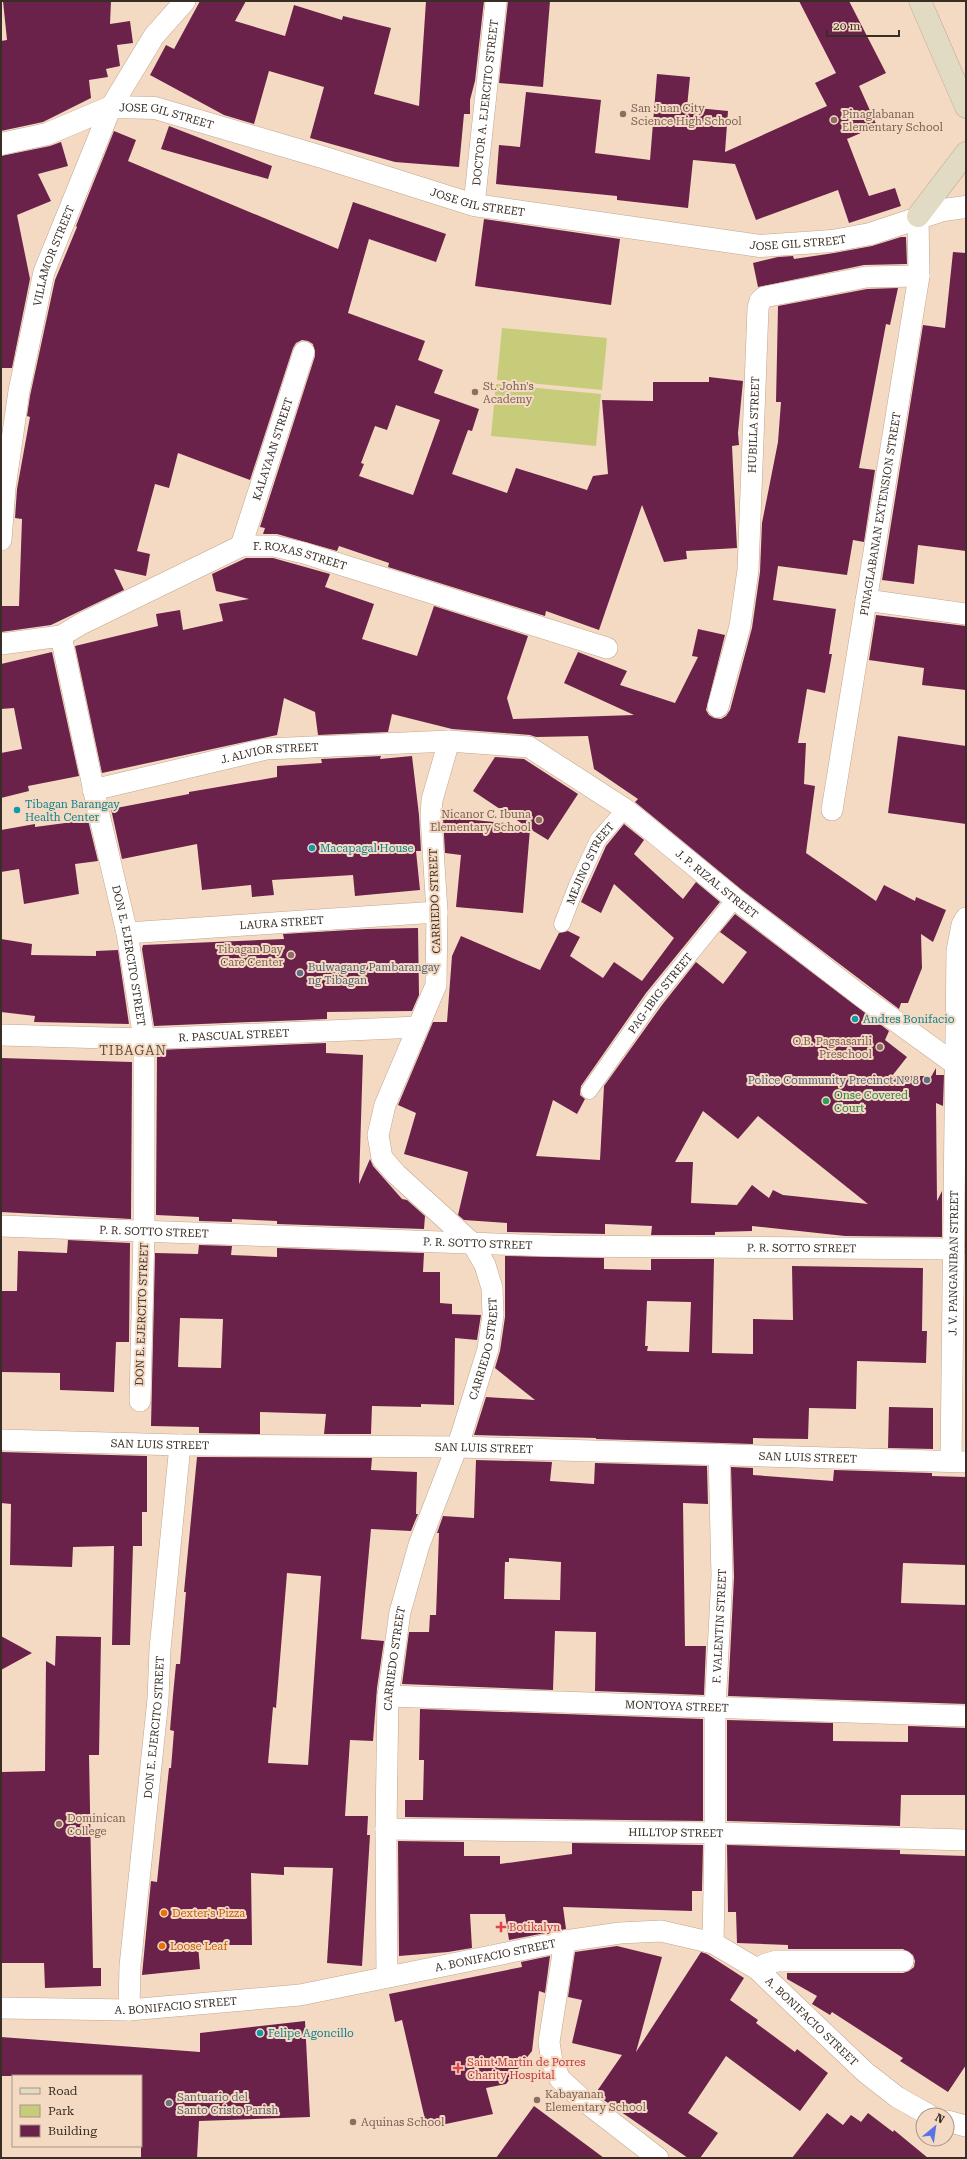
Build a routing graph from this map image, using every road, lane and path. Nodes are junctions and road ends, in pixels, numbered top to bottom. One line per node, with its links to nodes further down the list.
1 (185, 1): 4 (street, VILLAMOR STREET)
2 (496, 1): 8 (street, DOCTOR A. EJERCITO STREET)
3 (920, 1): 5 (main road)
4 (111, 107): 6 (street, JOSE GIL STREET); 8 (street, JOSE GIL STREET); 13 (street, VILLAMOR STREET)
5 (966, 107)
6 (1, 144)
7 (966, 154): 10 (main road)
8 (474, 205): 10 (street, JOSE GIL STREET)
9 (966, 207): 10 (street, JOSE GIL STREET)
10 (918, 216): 11 (street, PINAGLABANAN EXTENSION STREET)
11 (919, 276): 15 (street, PINAGLABANAN EXTENSION STREET); 20 (street, HUBILLA STREET)
12 (304, 352): 14 (street, KALAYAAN STREET)
13 (1, 540)
14 (241, 546): 17 (street, F. ROXAS STREET); 19 (street, F. ROXAS STREET)
15 (866, 600): 16 (street); 24 (street, PINAGLABANAN EXTENSION STREET)
16 (966, 614)
17 (61, 636): 18 (street, F. ROXAS STREET); 22 (street, DON E. EJERCITO STREET)
18 (1, 644)
19 (607, 648)
20 (718, 707)
21 (449, 741): 22 (street, J. ALVIOR STREET); 23 (street, J. P. RIZAL STREET); 26 (street, CARRIEDO STREET)
22 (93, 790): 29 (street, DON E. EJERCITO STREET)
23 (625, 809): 25 (street, J. P. RIZAL STREET); 28 (street, MEJINO STREET)
24 (832, 810)
25 (735, 899): 33 (street, J. P. RIZAL STREET); 34 (street, PAG-IBIG STREET)
26 (437, 912): 29 (street, LAURA STREET); 30 (street, CARRIEDO STREET)
27 (966, 918): 33 (street, J. V. PANGANIBAN STREET)
28 (562, 924)
29 (127, 933): 32 (street, DON E. EJERCITO STREET)
30 (418, 1027): 32 (street, R. PASCUAL STREET); 37 (street, CARRIEDO STREET)
31 (1, 1035): 32 (street, R. PASCUAL STREET)
32 (144, 1039): 36 (street, DON E. EJERCITO STREET)
33 (962, 1068): 38 (street, J. V. PANGANIBAN STREET)
34 (589, 1091)
35 (1, 1226): 36 (street, P. R. SOTTO STREET)
36 (144, 1230): 37 (street, P. R. SOTTO STREET); 39 (street, DON E. EJERCITO STREET)
37 (473, 1244): 38 (street, P. R. SOTTO STREET); 42 (street, CARRIEDO STREET)
38 (954, 1249): 44 (street, J. V. PANGANIBAN STREET)
39 (140, 1401)
40 (1, 1440): 41 (street, SAN LUIS STREET)
41 (180, 1445): 42 (street, SAN LUIS STREET); 57 (street, DON E. EJERCITO STREET)
42 (458, 1447): 43 (street, SAN LUIS STREET); 45 (street, CARRIEDO STREET)
43 (719, 1454): 44 (street, SAN LUIS STREET); 46 (street, F. VALENTIN STREET)
44 (958, 1462)
45 (388, 1696): 46 (street, MONTOYA STREET); 48 (street, CARRIEDO STREET)
46 (715, 1708): 47 (street, MONTOYA STREET); 49 (street, F. VALENTIN STREET)
47 (966, 1716)
48 (386, 1829): 49 (street, HILLTOP STREET); 55 (street, CARRIEDO STREET)
49 (716, 1833): 50 (street, HILLTOP STREET); 52 (street, F. VALENTIN STREET)
50 (966, 1840)
51 (565, 1941): 52 (street, A. BONIFACIO STREET); 55 (street, A. BONIFACIO STREET); 61 (street)
52 (713, 1943): 54 (street, A. BONIFACIO STREET)
53 (903, 1961): 54 (street)
54 (757, 1969): 58 (street, A. BONIFACIO STREET)
55 (387, 1977): 57 (street, A. BONIFACIO STREET)
56 (1, 2008): 57 (street, A. BONIFACIO STREET)
57 (129, 2010)
58 (915, 2107)
59 (955, 2123): 60 (street)
60 (966, 2126)
61 (658, 2158)

